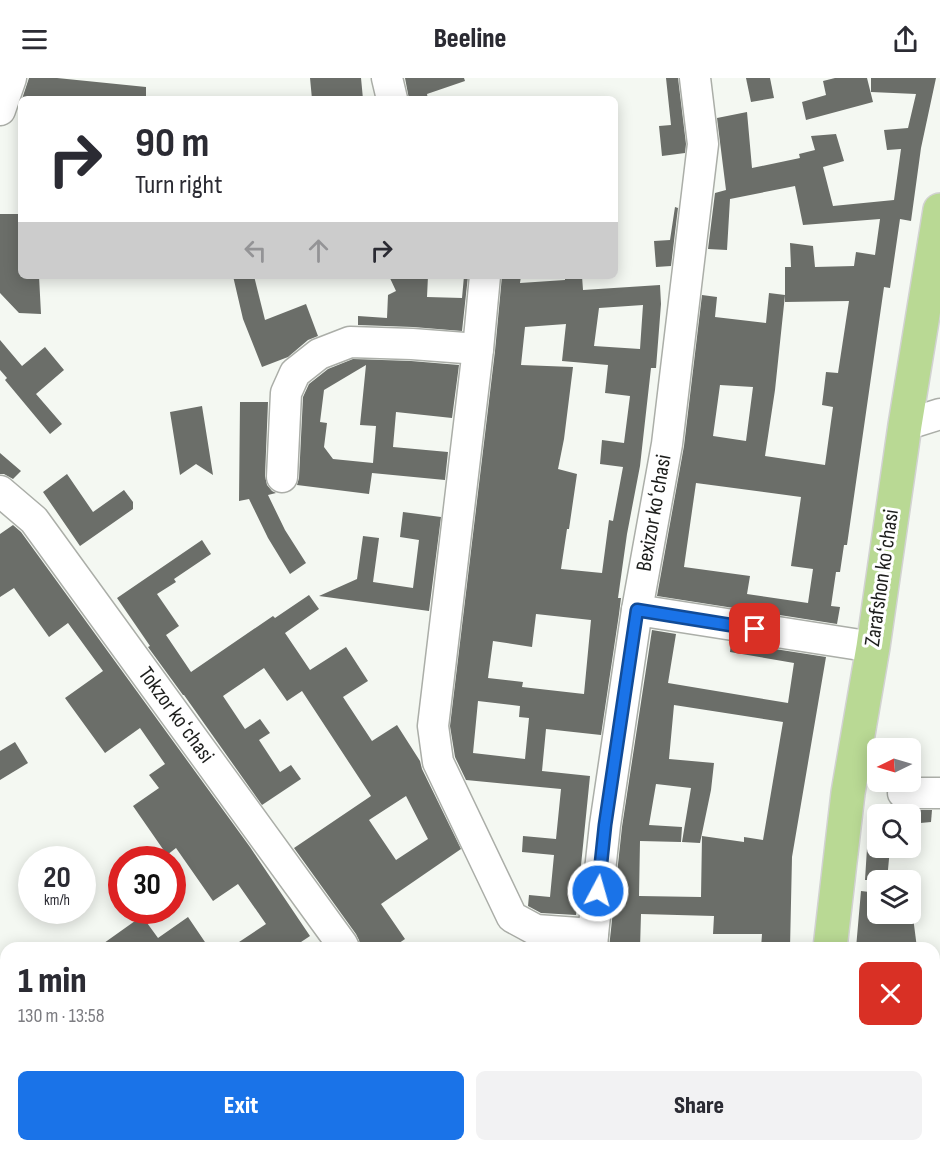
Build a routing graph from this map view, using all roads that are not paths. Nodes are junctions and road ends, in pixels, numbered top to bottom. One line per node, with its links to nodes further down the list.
1 (11, 78): 5 (street)
2 (387, 78): 4 (street)
3 (695, 78): 13 (street, Bexizor koʻchasi)
4 (391, 96)
5 (0, 110)
6 (940, 210): 10 (main road, Zarafshon koʻchasi)
7 (485, 279): 8 (street)
8 (478, 349): 11 (street); 17 (street)
9 (940, 414): 10 (street)
10 (904, 425): 14 (main road, Zarafshon koʻchasi)
11 (282, 477)
12 (0, 491): 18 (street, Tokzor koʻchasi)
13 (637, 610): 14 (street); 17 (street, Bexizor koʻchasi)
14 (873, 647): 19 (main road, Zarafshon koʻchasi)
15 (903, 793): 16 (street)
16 (940, 794)
17 (593, 941)
18 (340, 942)
19 (831, 942)

